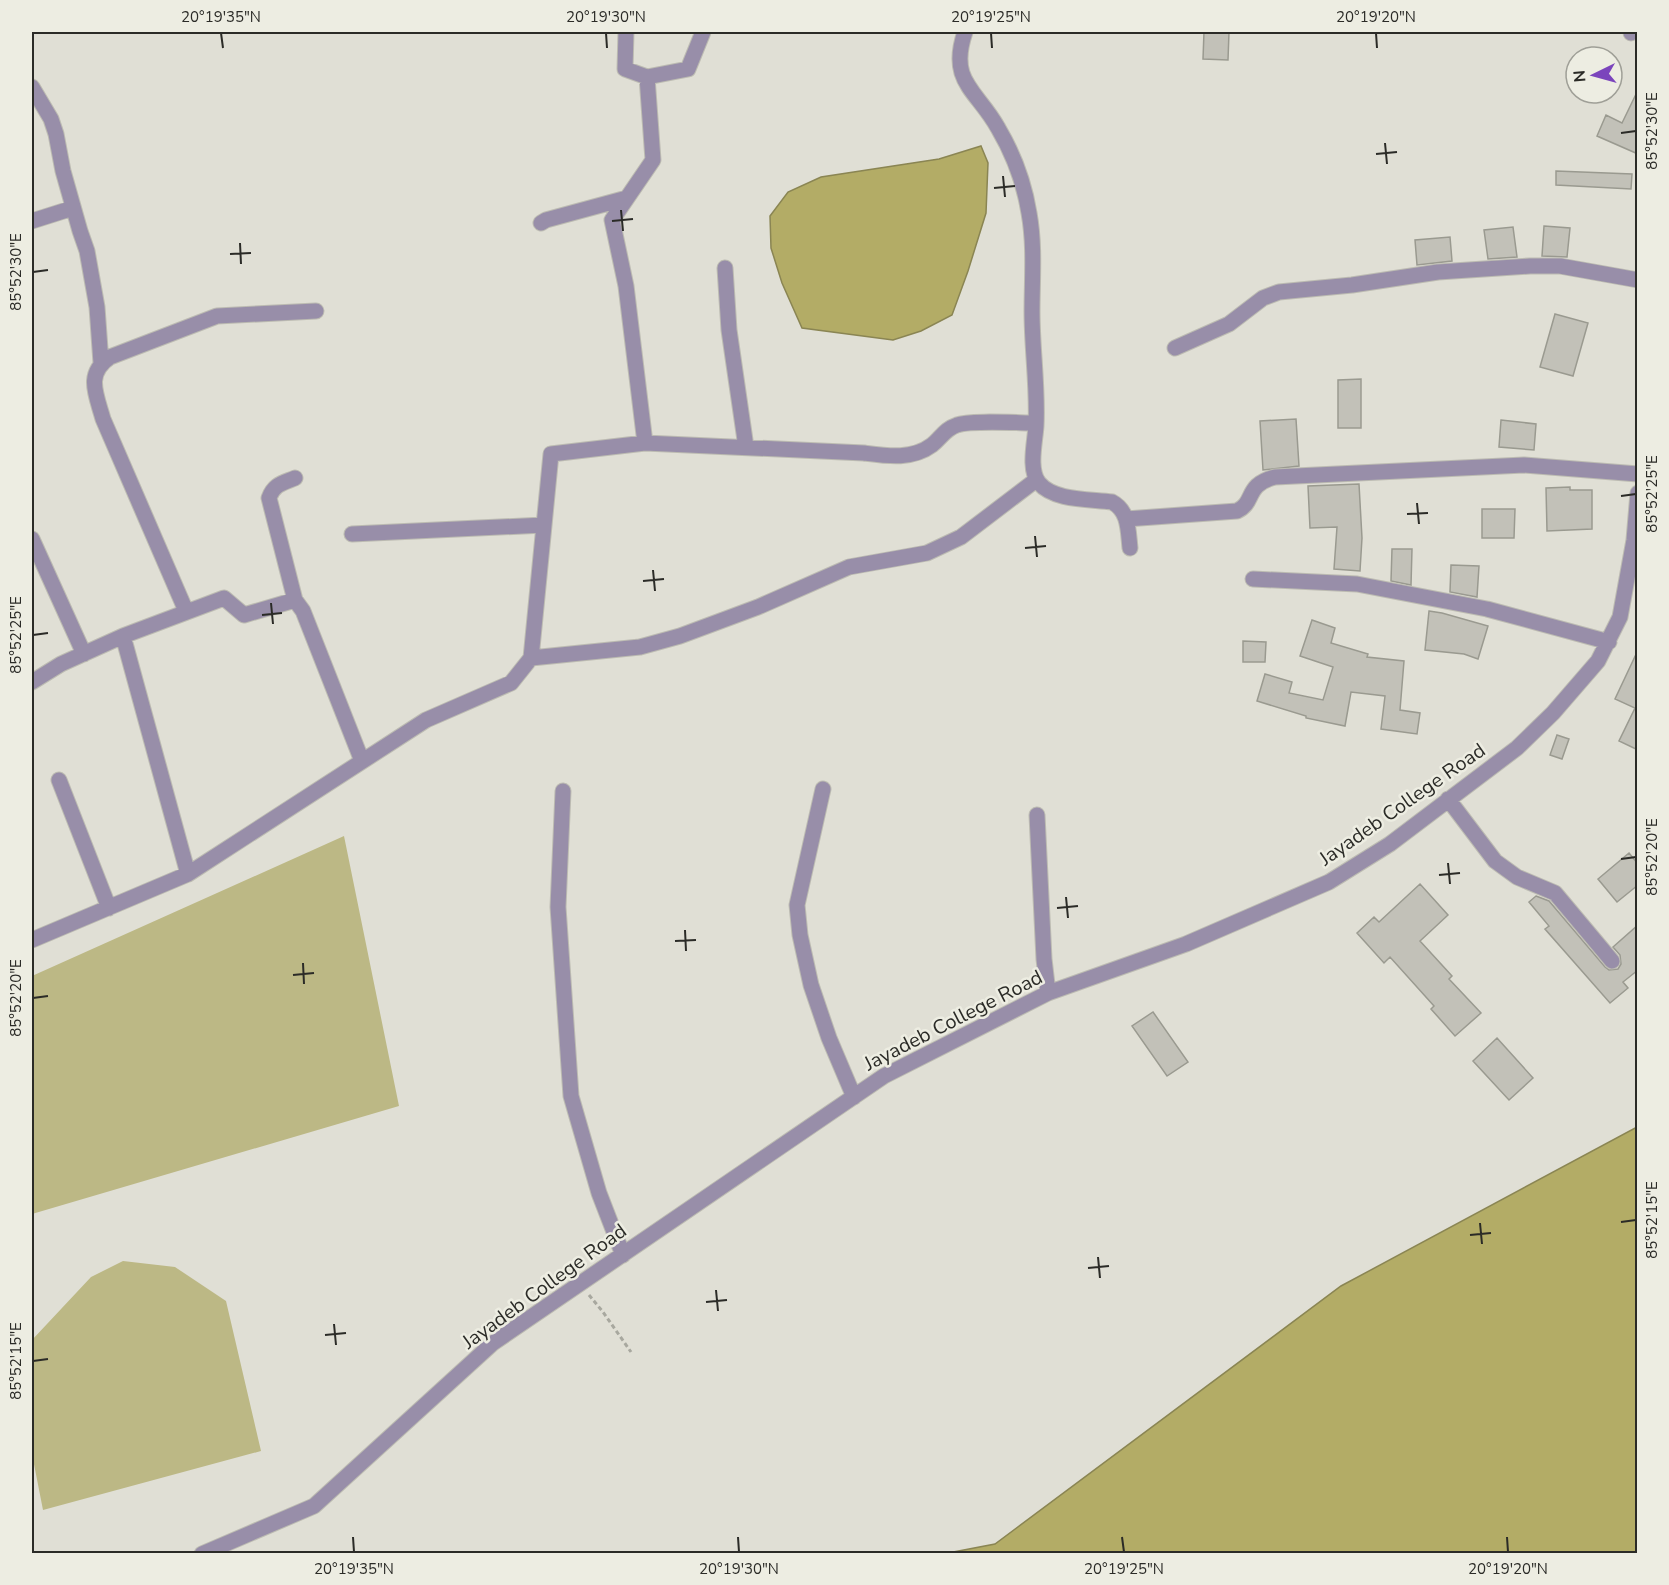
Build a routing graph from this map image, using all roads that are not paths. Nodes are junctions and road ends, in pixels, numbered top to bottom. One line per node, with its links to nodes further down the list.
1 (626, 32): 4 (street)
2 (703, 32): 4 (street)
3 (965, 32): 15 (street)
4 (647, 76): 6 (street)
5 (32, 87): 7 (street)
6 (627, 198): 9 (street); 16 (street)
7 (73, 208): 8 (street); 14 (street)
8 (32, 221)
9 (542, 223)
10 (726, 268): 17 (street)
11 (1638, 280): 13 (street)
12 (316, 311): 14 (street)
13 (1175, 348)
14 (100, 363): 29 (street)
15 (1036, 423): 17 (street); 20 (street)
16 (645, 443): 17 (street); 23 (street)
17 (746, 447)
18 (1638, 474): 22 (street)
19 (295, 478): 28 (street)
20 (1036, 480): 22 (street); 33 (street)
21 (1638, 493): 31 (street, Jayadeb College Road)
22 (1126, 519): 26 (street)
23 (544, 525): 24 (street); 33 (street)
24 (352, 534)
25 (32, 539): 32 (street)
26 (1130, 548)
27 (1253, 579): 31 (street)
28 (295, 600): 29 (street); 35 (street)
29 (186, 611): 30 (street)
30 (123, 636): 32 (street); 41 (street)
31 (1609, 642): 39 (street, Jayadeb College Road)
32 (84, 654): 34 (street)
33 (531, 658): 35 (street)
34 (32, 682)
35 (363, 761): 41 (street)
36 (58, 780): 42 (street)
37 (823, 789): 46 (street)
38 (563, 791): 47 (street)
39 (1448, 799): 44 (street); 45 (street, Jayadeb College Road)
40 (1037, 815): 45 (street)
41 (188, 874): 42 (street)
42 (108, 908): 43 (street)
43 (32, 940)
44 (1612, 961)
45 (1048, 993): 46 (street, Jayadeb College Road)
46 (854, 1097): 47 (street, Jayadeb College Road)
47 (623, 1255): 48 (street, Jayadeb College Road)
48 (202, 1554)

